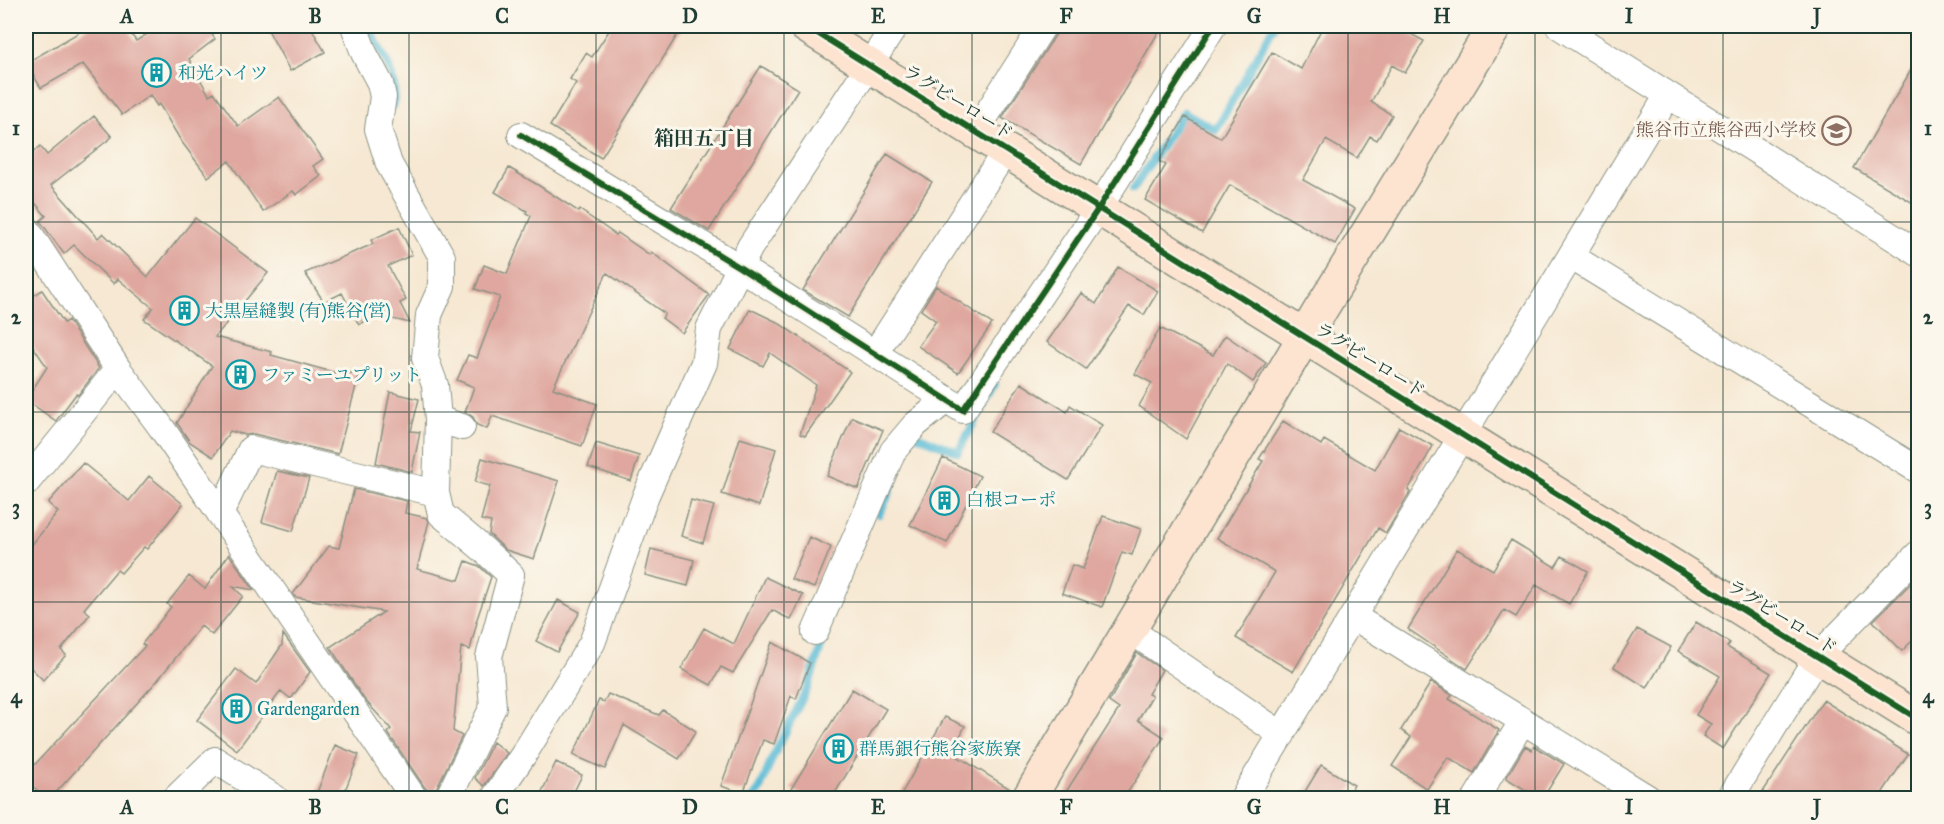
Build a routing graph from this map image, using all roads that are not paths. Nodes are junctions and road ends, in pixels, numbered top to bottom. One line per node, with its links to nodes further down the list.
1 (354, 26): 25 (street)
2 (806, 26): 8 (street, ラグビーロード)
3 (895, 26): 8 (street)
4 (1043, 26): 10 (street)
5 (1213, 26): 13 (street)
6 (1495, 26): 18 (street)
7 (1559, 26): 9 (street)
8 (870, 65): 10 (street, ラグビーロード); 17 (street)
9 (1668, 94): 15 (street); 16 (street)
10 (976, 131): 12 (street, ラグビーロード)
11 (521, 135): 17 (street)
12 (1006, 150): 13 (street, ラグビーロード); 19 (street)
13 (1098, 209): 18 (street, ラグビーロード); 21 (street)
14 (26, 228): 20 (street)
15 (1918, 253)
16 (1572, 256): 22 (street); 23 (street)
17 (739, 267): 19 (street); 39 (street)
18 (1305, 338): 22 (street, ラグビーロード); 29 (street)
19 (875, 353): 21 (street)
20 (118, 369): 24 (street); 26 (street)
21 (946, 400): 30 (street)
22 (1463, 436): 28 (street); 31 (street, ラグビーロード)
23 (1918, 470)
24 (26, 483)
25 (436, 493): 26 (street); 38 (street)
26 (220, 514): 37 (street)
27 (1915, 563): 31 (street)
28 (1353, 617): 33 (street); 34 (street)
29 (1130, 630): 34 (street); 40 (street)
30 (815, 632)
31 (1818, 657): 32 (street, ラグビーロード); 44 (street)
32 (1918, 719)
33 (1522, 722): 42 (street); 43 (street)
34 (1282, 735): 41 (street)
35 (176, 798): 36 (street)
36 (275, 798)
37 (414, 798)
38 (448, 798)
39 (494, 798)
40 (1029, 798)
41 (1243, 798)
42 (1476, 798)
43 (1648, 798)
44 (1730, 798)

